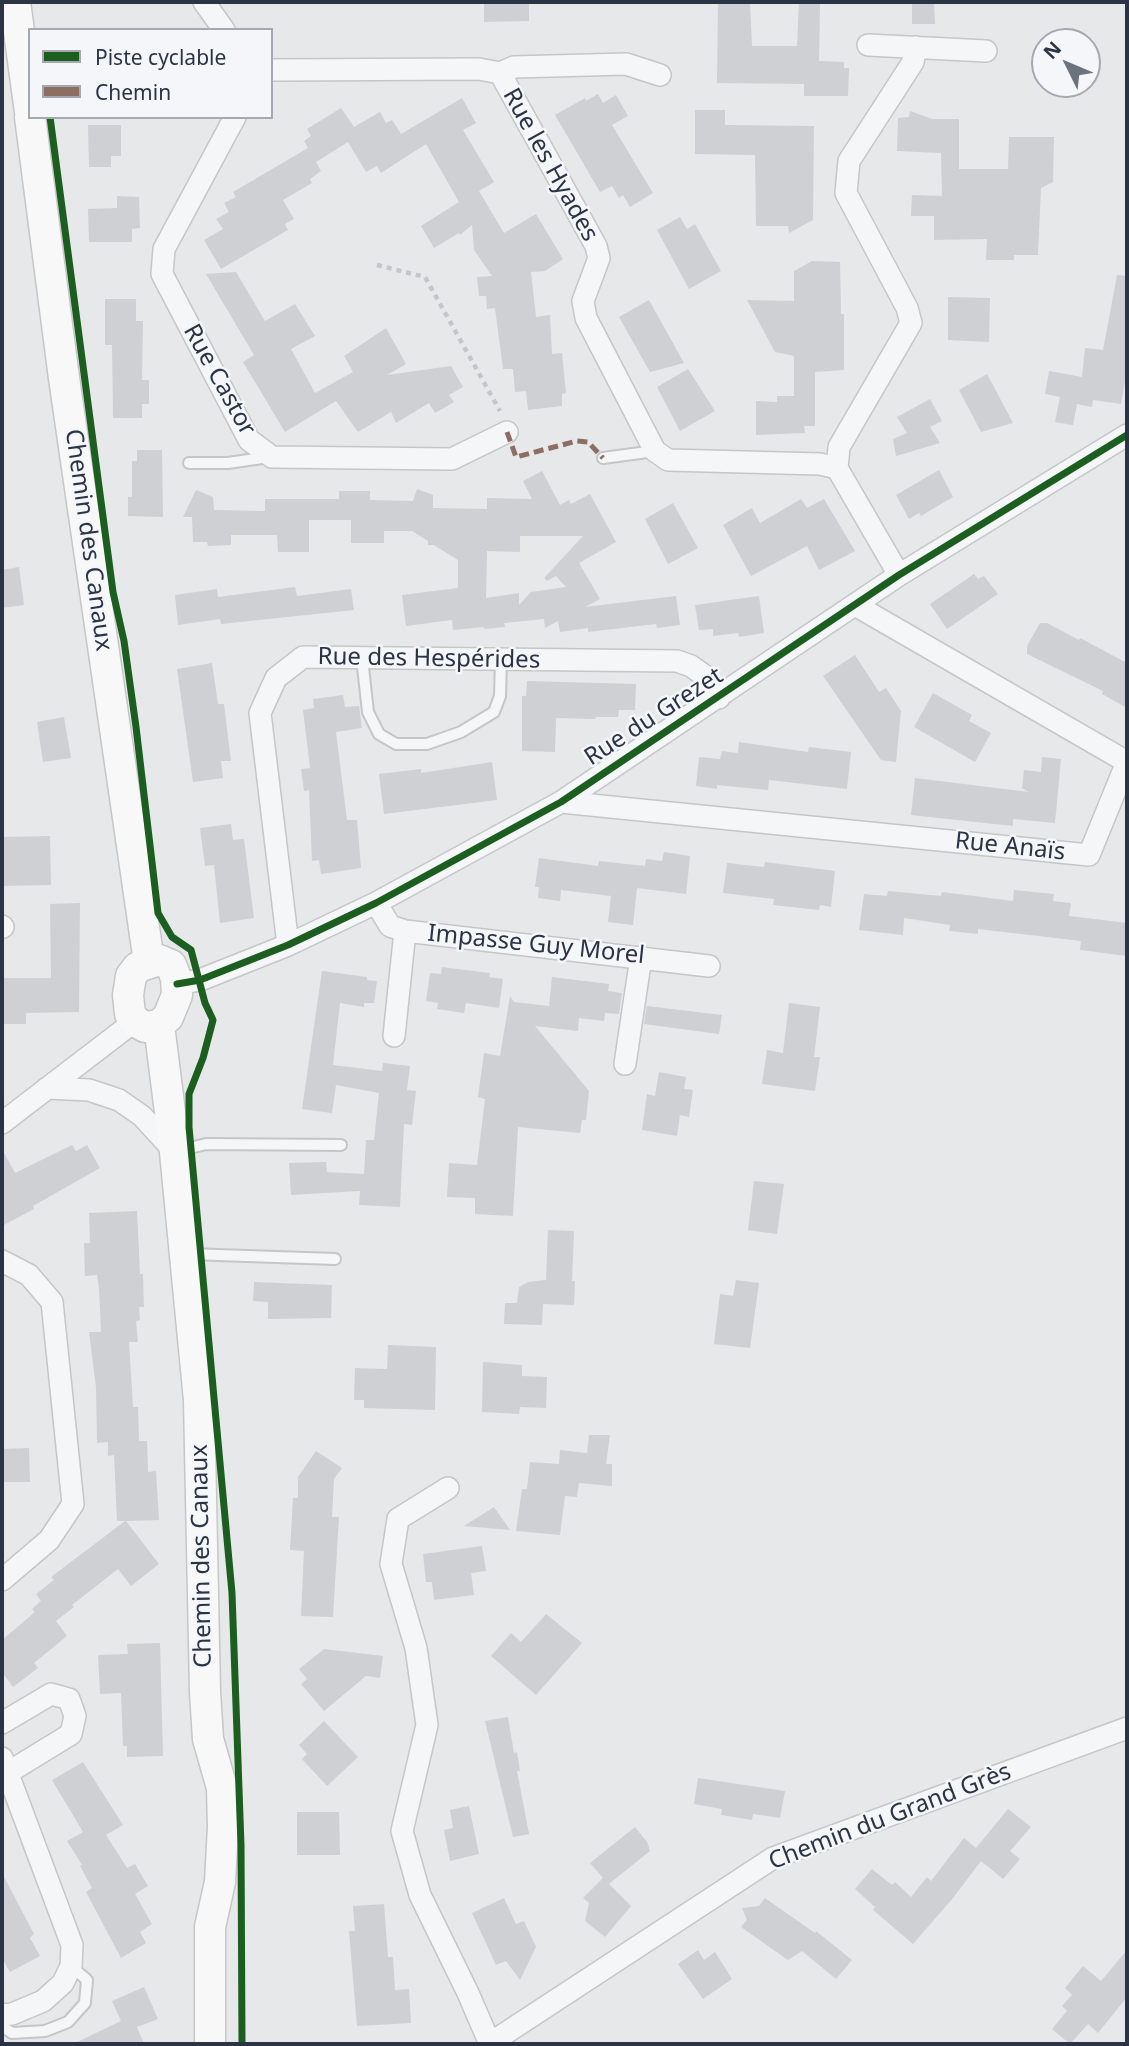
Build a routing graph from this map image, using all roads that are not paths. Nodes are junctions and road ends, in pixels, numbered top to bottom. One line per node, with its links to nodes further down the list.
1 (15, 2): 10 (street, Chemin des Canaux)
2 (204, 2): 3 (street)
3 (223, 28)
4 (868, 45): 5 (street)
5 (916, 47): 6 (street); 19 (street)
6 (986, 51)
7 (273, 70): 8 (street, Rue les Hyades)
8 (500, 73): 9 (street); 15 (street, Rue les Hyades)
9 (660, 75)
10 (28, 100)
11 (31, 119): 30 (street, Chemin des Canaux)
12 (233, 119): 16 (street, Rue Castor)
13 (507, 432): 16 (street, Rue Castor)
14 (1121, 445): 20 (street, Rue du Grezet)
15 (654, 450): 17 (lane); 19 (street)
16 (272, 457): 18 (lane)
17 (603, 458)
18 (189, 463)
19 (837, 468): 20 (street)
20 (899, 575): 21 (street, Rue du Grezet)
21 (855, 605): 24 (street, Rue du Grezet); 25 (street, Rue Anaïs)
22 (362, 658): 23 (street, Rue des Hespérides); 23 (lane); 28 (street, Rue des Hespérides)
23 (501, 659): 24 (street, Rue des Hespérides)
24 (719, 698): 25 (street, Rue du Grezet)
25 (561, 802): 26 (street, Rue du Grezet)
26 (376, 903): 27 (street, Impasse Guy Morel); 28 (street, Rue du Grezet)
27 (405, 930): 29 (street, Impasse Guy Morel); 34 (street)
28 (288, 945): 32 (street, Rue du Grezet)
29 (641, 957): 31 (street, Impasse Guy Morel); 35 (street)
30 (149, 961): 32 (street); 33 (street)
31 (709, 966)
32 (177, 984): 33 (street)
33 (147, 1023): 36 (street); 39 (street, Chemin des Canaux)
34 (394, 1036)
35 (625, 1064)
36 (47, 1088): 37 (street); 39 (street)
37 (2, 1123)
38 (341, 1145): 39 (lane)
39 (175, 1152): 40 (street, Chemin des Canaux)
40 (185, 1254): 41 (lane); 51 (street, Chemin des Canaux)
41 (335, 1259)
42 (2, 1261): 44 (street)
43 (448, 1488): 52 (street)
44 (2, 1580)
45 (2, 1723): 47 (street)
46 (1127, 1728): 52 (street, Chemin du Grand Grès)
47 (5, 1765): 48 (street)
48 (71, 1966): 49 (street); 50 (lane)
49 (2, 2015)
50 (2, 2026)
51 (210, 2044)
52 (490, 2044)

